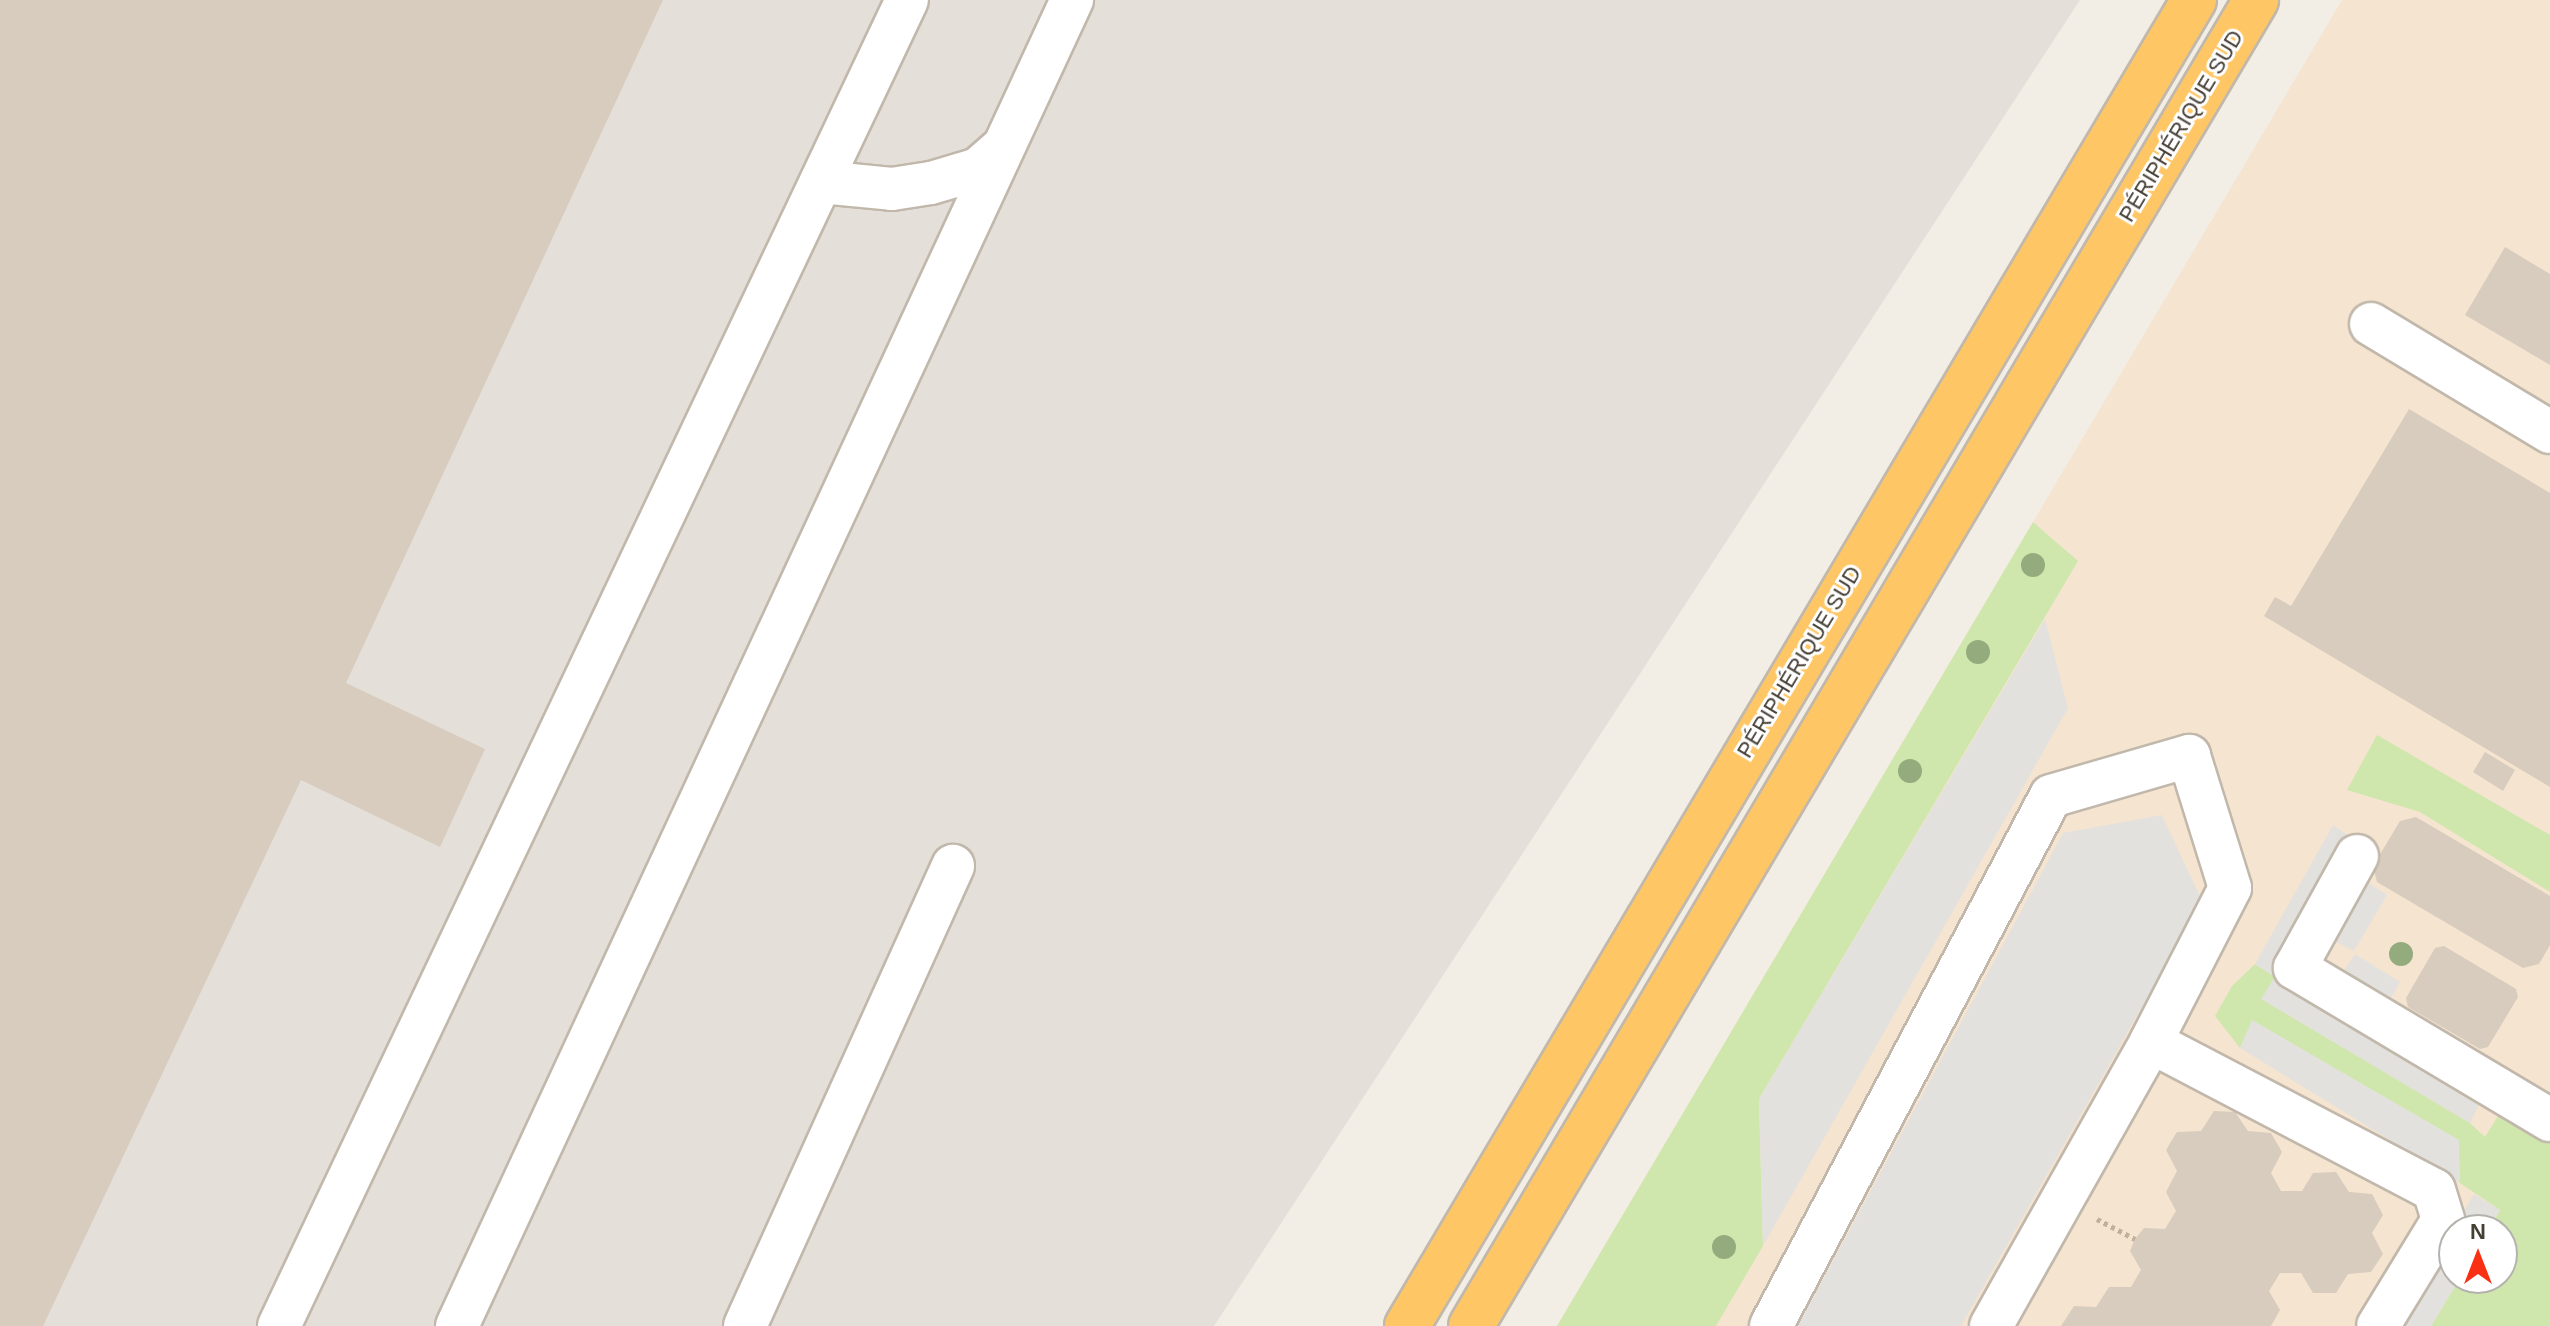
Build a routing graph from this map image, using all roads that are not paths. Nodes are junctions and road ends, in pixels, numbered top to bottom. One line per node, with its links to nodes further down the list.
1 (907, 0): 6 (lane)
2 (1072, 0): 5 (lane)
3 (2194, 0): 16 (highway, PÉRIPHÉRIQUE SUD)
4 (2256, 0): 17 (highway, PÉRIPHÉRIQUE SUD)
5 (1003, 147): 6 (lane); 14 (lane)
6 (821, 182): 13 (lane)
7 (2371, 324): 8 (lane)
8 (2550, 432)
9 (2357, 856): 12 (lane)
10 (953, 866): 15 (lane)
11 (2151, 1042): 18 (lane); 19 (lane); 20 (lane)
12 (2550, 1120)
13 (279, 1326)
14 (457, 1326)
15 (745, 1326)
16 (1407, 1326)
17 (1471, 1326)
18 (1771, 1326)
19 (1991, 1326)
20 (2378, 1326)

